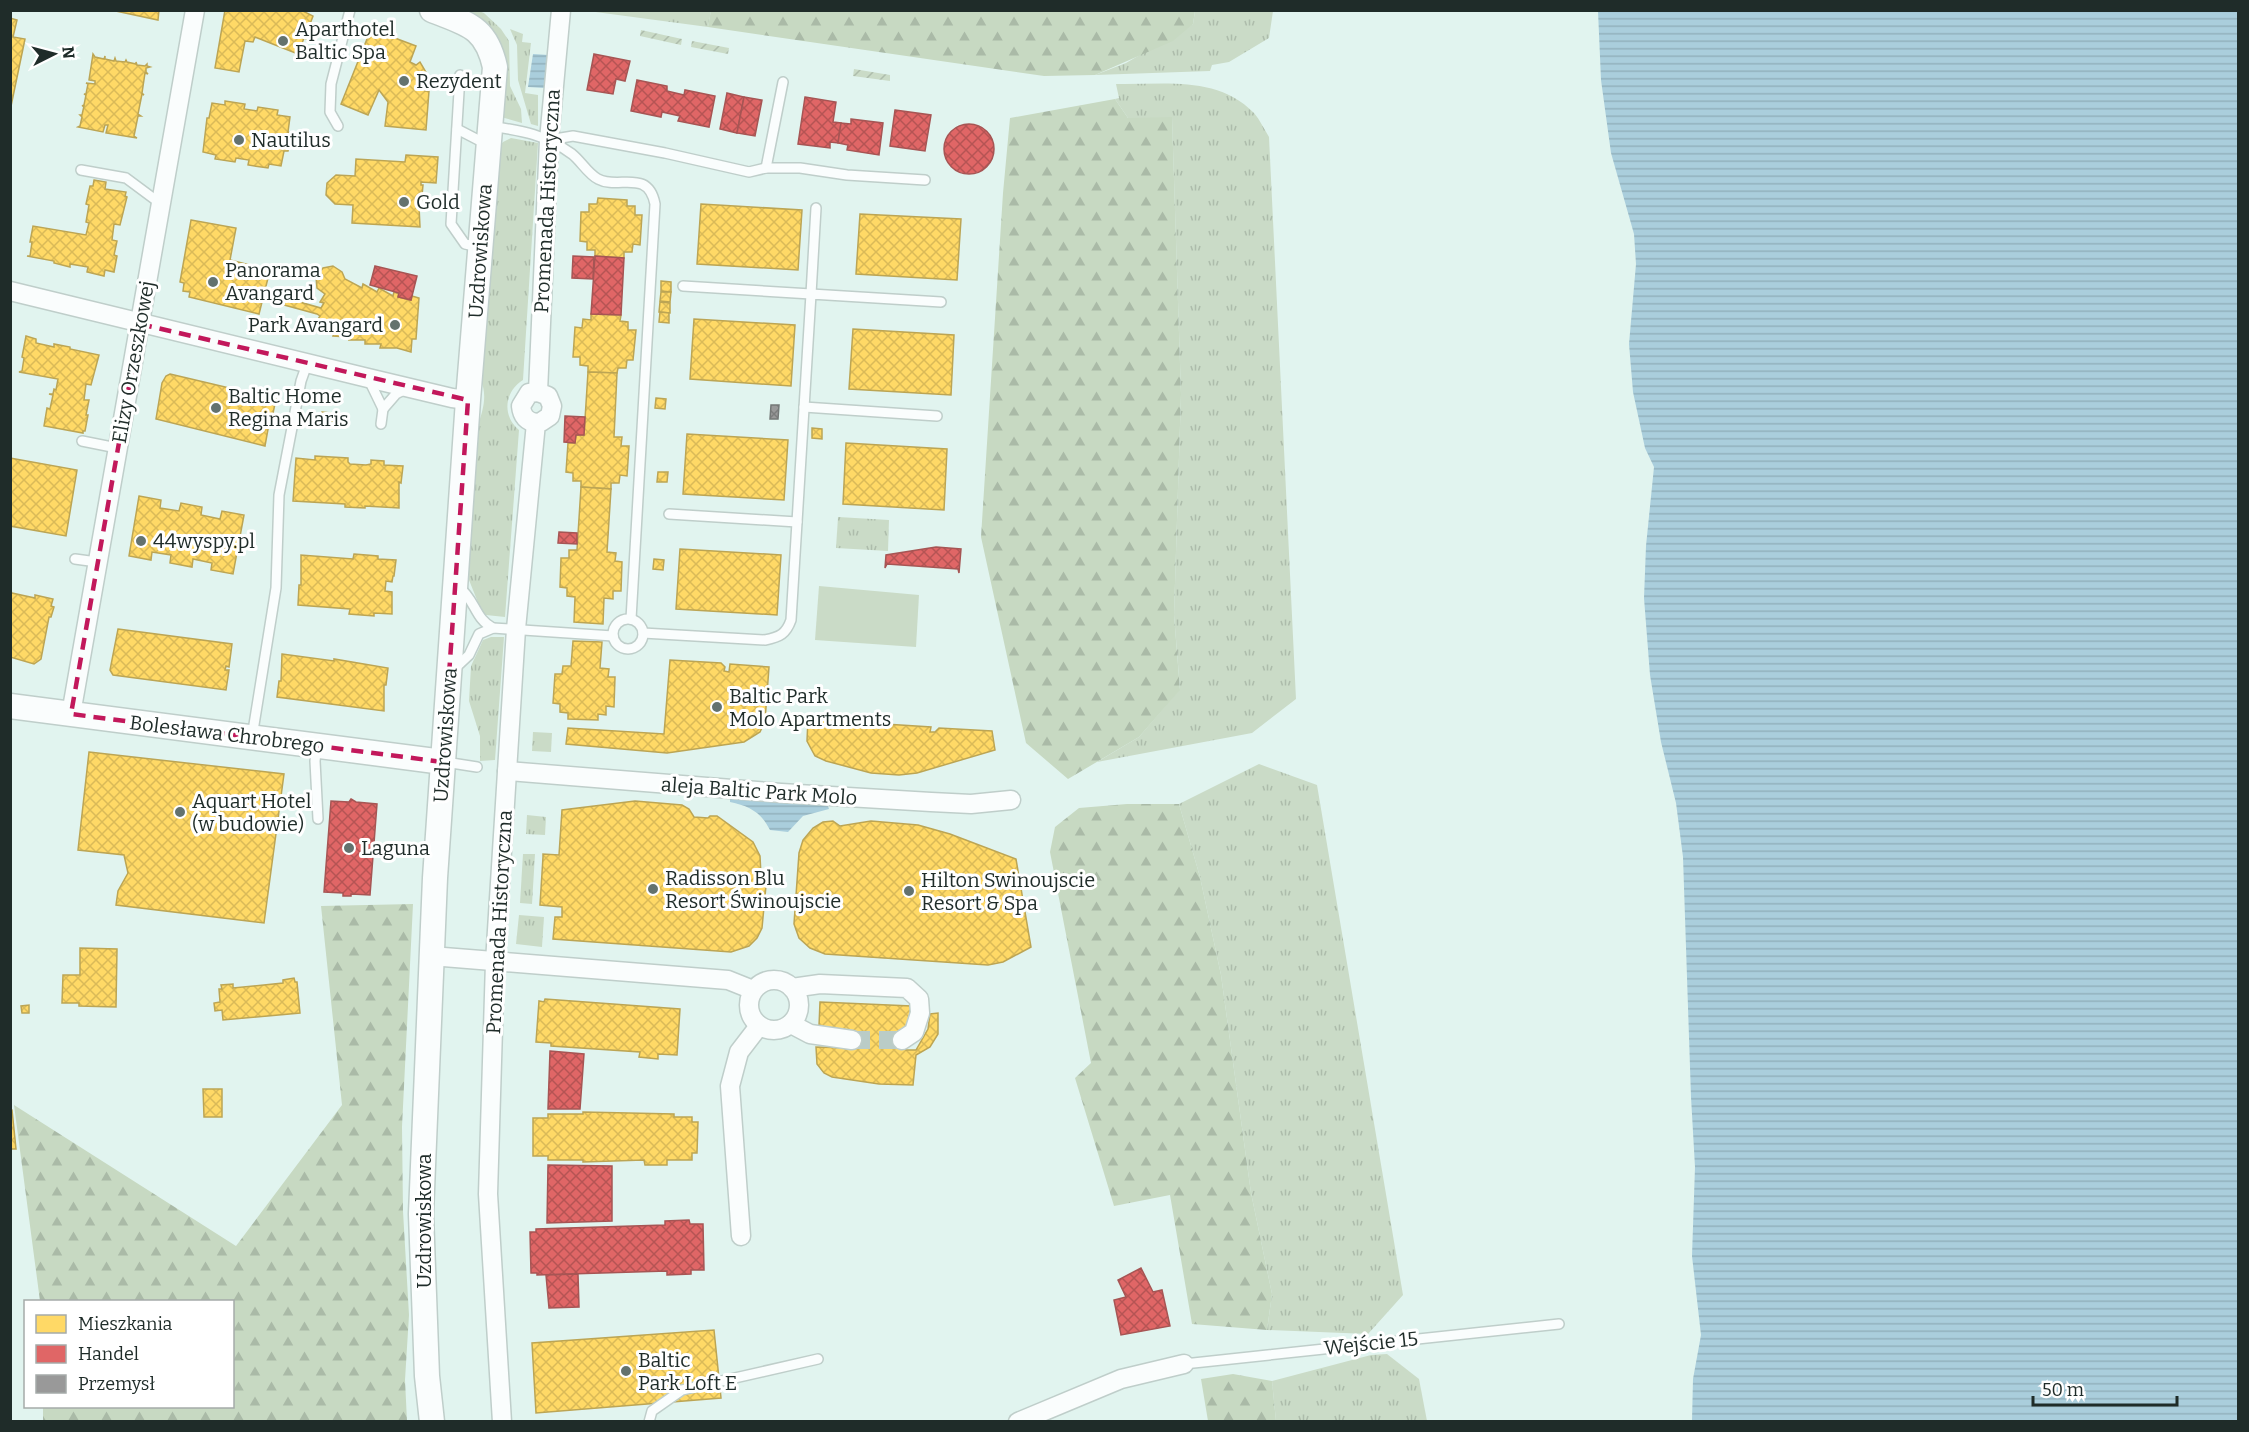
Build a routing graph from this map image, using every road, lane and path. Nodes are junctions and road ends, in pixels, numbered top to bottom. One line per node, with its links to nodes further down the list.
1 (195, 10): 14 (street, Elizy Orzeszkowej)
2 (350, 10): 7 (lane)
3 (432, 10): 9 (street, Uzdrowiskowa)
4 (561, 10): 10 (street, Promenada Historyczna)
5 (460, 75): 8 (lane)
6 (783, 82): 11 (lane)
7 (338, 126)
8 (457, 129): 9 (lane); 16 (lane)
9 (489, 135): 10 (lane); 16 (street, Uzdrowiskowa)
10 (549, 140): 11 (lane); 37 (lane); 39 (street, Promenada Historyczna)
11 (766, 168): 13 (lane)
12 (81, 170): 14 (lane)
13 (925, 180)
14 (161, 204): 21 (street, Elizy Orzeszkowej)
15 (816, 208): 19 (lane)
16 (481, 247): 25 (street, Uzdrowiskowa)
17 (683, 286): 19 (lane)
18 (10, 291): 21 (street)
19 (811, 294): 20 (lane); 26 (lane)
20 (941, 302)
21 (140, 324): 22 (street); 31 (street, Elizy Orzeszkowej)
22 (307, 364): 23 (street); 45 (lane)
23 (368, 378): 24 (street); 27 (lane)
24 (408, 388): 25 (street); 27 (lane)
25 (468, 400): 36 (street, Uzdrowiskowa)
26 (804, 407): 28 (lane); 33 (lane)
27 (383, 409): 29 (lane)
28 (937, 416)
29 (381, 424)
30 (82, 441): 31 (lane)
31 (117, 448): 35 (street, Elizy Orzeszkowej)
32 (669, 514): 33 (lane)
33 (797, 522): 40 (lane)
34 (75, 559): 35 (lane)
35 (97, 562): 44 (street, Elizy Orzeszkowej)
36 (456, 585): 38 (lane); 42 (street, Uzdrowiskowa)
37 (631, 619): 40 (lane); 41 (lane)
38 (493, 628): 39 (lane); 42 (lane)
39 (516, 630): 41 (lane); 49 (street, Promenada Historyczna)
40 (643, 633): 41 (lane)
41 (613, 636)
42 (450, 672): 47 (street, Uzdrowiskowa)
43 (10, 706): 44 (street, Bolesława Chrobrego)
44 (71, 714): 45 (street, Bolesława Chrobrego)
45 (252, 736): 46 (street, Bolesława Chrobrego)
46 (317, 746): 47 (street, Bolesława Chrobrego); 51 (lane)
47 (443, 762): 48 (lane); 52 (street, Uzdrowiskowa)
48 (477, 767)
49 (507, 771): 50 (street, aleja Baltic Park Molo); 53 (street, Promenada Historyczna)
50 (1011, 800)
51 (318, 819)
52 (431, 956): 53 (street); 64 (street, Uzdrowiskowa)
53 (495, 962): 55 (street); 65 (street, Promenada Historyczna)
54 (792, 988): 55 (street); 56 (street); 59 (street)
55 (753, 990): 57 (street)
56 (791, 1024): 57 (street); 58 (street)
57 (759, 1026): 60 (street)
58 (852, 1040)
59 (902, 1040)
60 (741, 1236)
61 (1559, 1324): 63 (lane, Wejście 15)
62 (818, 1359): 66 (lane)
63 (1184, 1364): 67 (street)
64 (432, 1422)
65 (502, 1422)
66 (649, 1422)
67 (1017, 1422)

